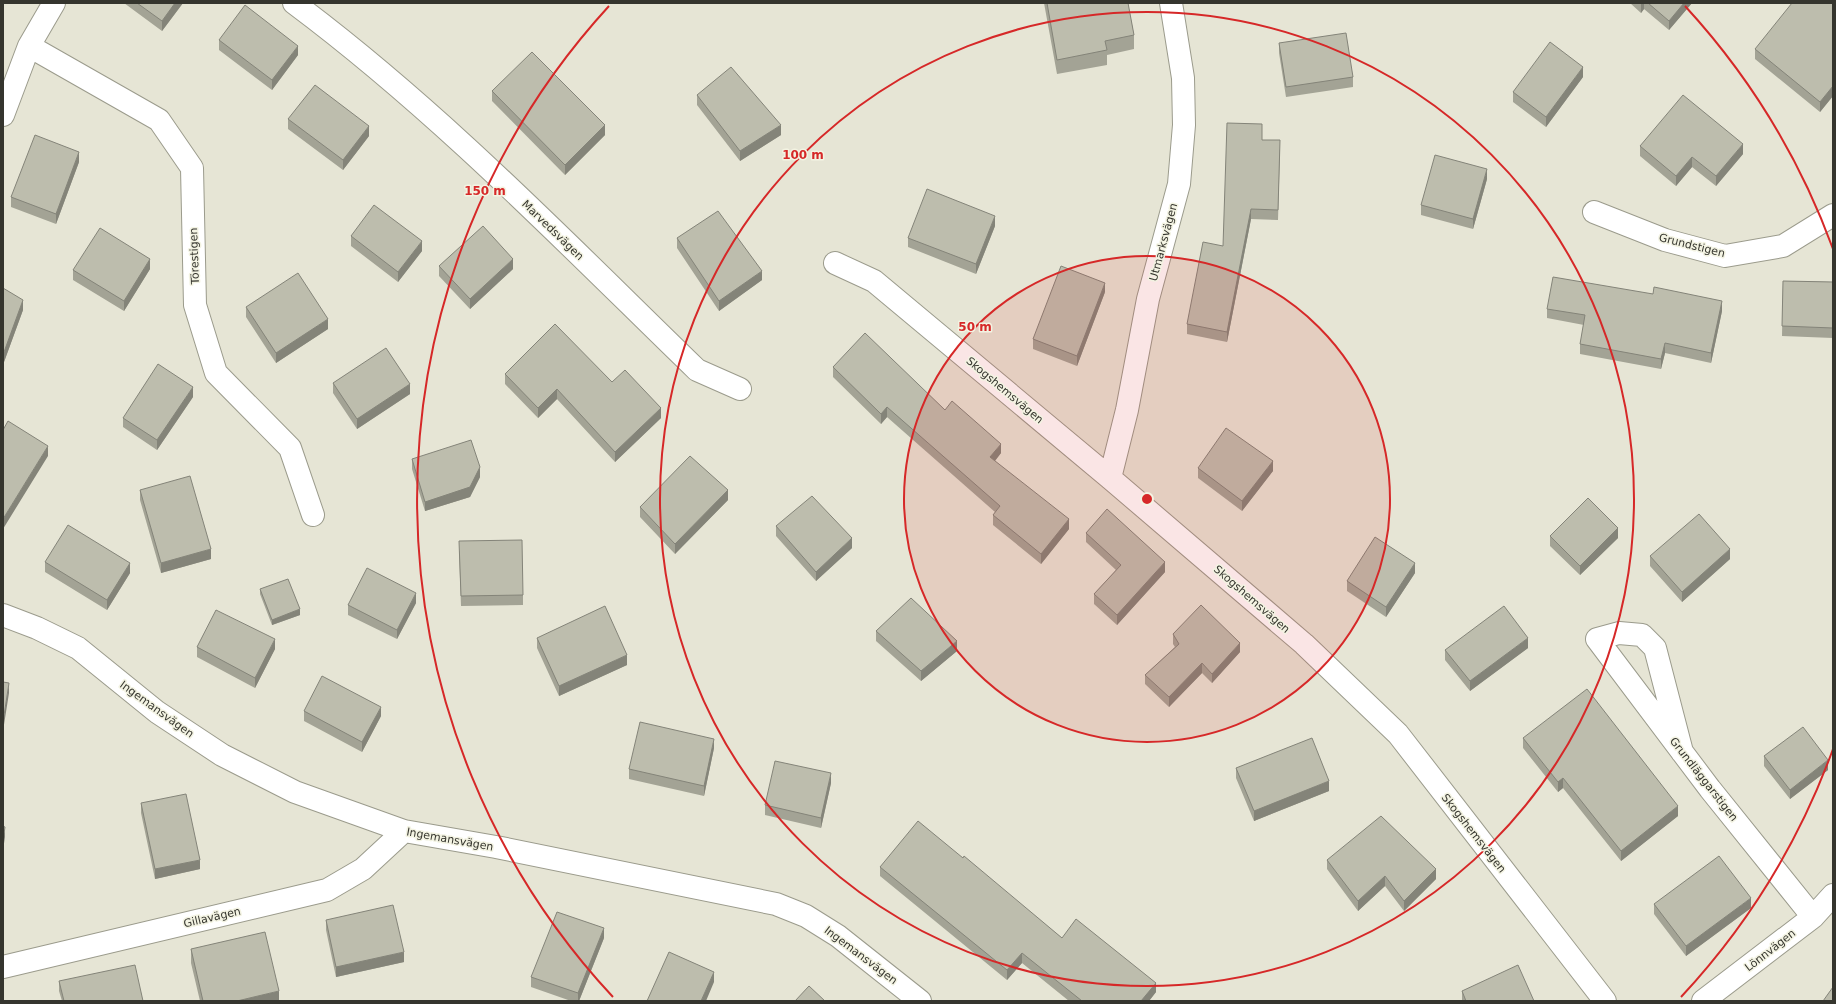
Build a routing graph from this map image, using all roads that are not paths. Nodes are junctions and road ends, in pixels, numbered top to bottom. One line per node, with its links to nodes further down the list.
1 (54, 3): 4 (street)
2 (294, 3): 9 (street, Marvedsvägen)
3 (1171, 3): 10 (street, Utmarksvägen)
4 (29, 46): 5 (street); 11 (street, Törestigen)
5 (3, 115)
6 (1594, 212): 7 (street, Grundstigen)
7 (1833, 215)
8 (835, 263): 10 (street, Skogshemsvägen)
9 (740, 389)
10 (1110, 478): 19 (street, Skogshemsvägen)
11 (313, 515)
12 (3, 615): 14 (street, Ingemansvägen)
13 (1682, 752): 13 (street, Grundläggarstigen); 16 (street, Grundläggarstigen)
14 (404, 831): 17 (street, Gillavägen); 18 (street, Ingemansvägen)
15 (1833, 895): 16 (street, Lönnvägen)
16 (1813, 917): 20 (street, Lönnvägen)
17 (3, 967)
18 (920, 1001)
19 (1605, 1001)
20 (1703, 1001)

